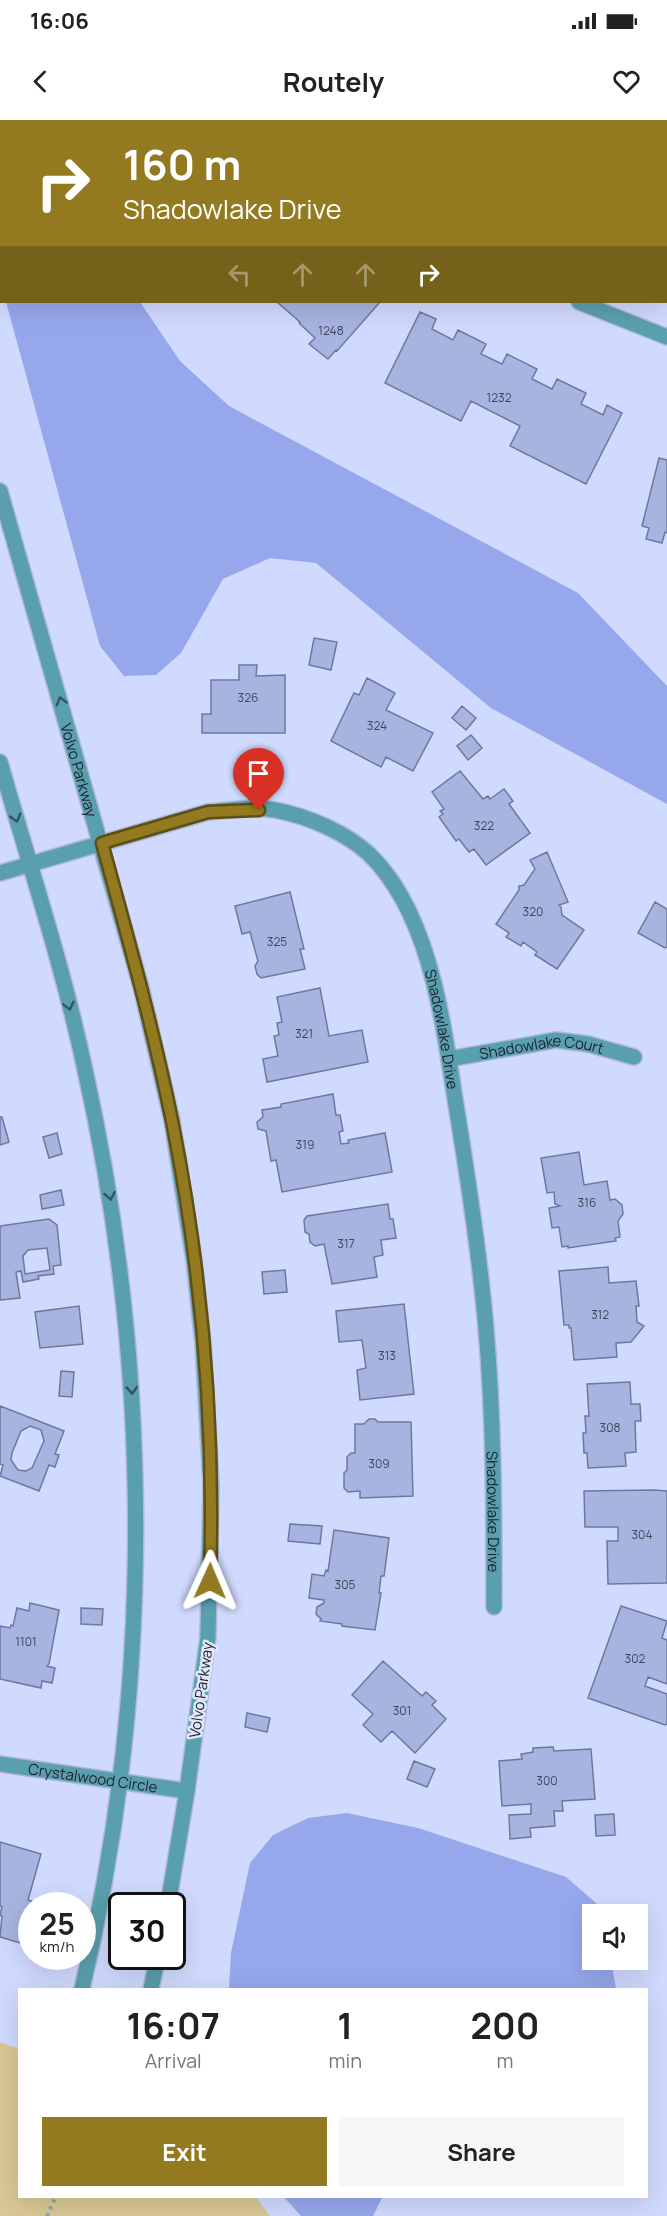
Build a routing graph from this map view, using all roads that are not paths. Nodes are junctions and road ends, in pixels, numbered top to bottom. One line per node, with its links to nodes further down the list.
1 (582, 303): 2 (street)
2 (667, 337)
3 (0, 491): 5 (street, Volvo Parkway, one-way to 3)
4 (0, 762): 6 (street, one-way to 6)
5 (102, 843): 6 (street, Shadowlake Drive); 9 (street, Shadowlake Drive); 13 (street, Volvo Parkway)
6 (29, 864): 7 (street, Shadowlake Drive); 12 (street, one-way to 12)
7 (0, 873)
8 (634, 1058): 9 (street, Shadowlake Court)
9 (449, 1059): 10 (street, Shadowlake Drive)
10 (494, 1607)
11 (0, 1764): 12 (street, Crystalwood Circle)
12 (120, 1782): 13 (street, Crystalwood Circle); 16 (street)
13 (187, 1791): 14 (street, Volvo Parkway)
14 (170, 1892)
15 (155, 1970): 17 (street)
16 (82, 1988)
17 (151, 1988)

